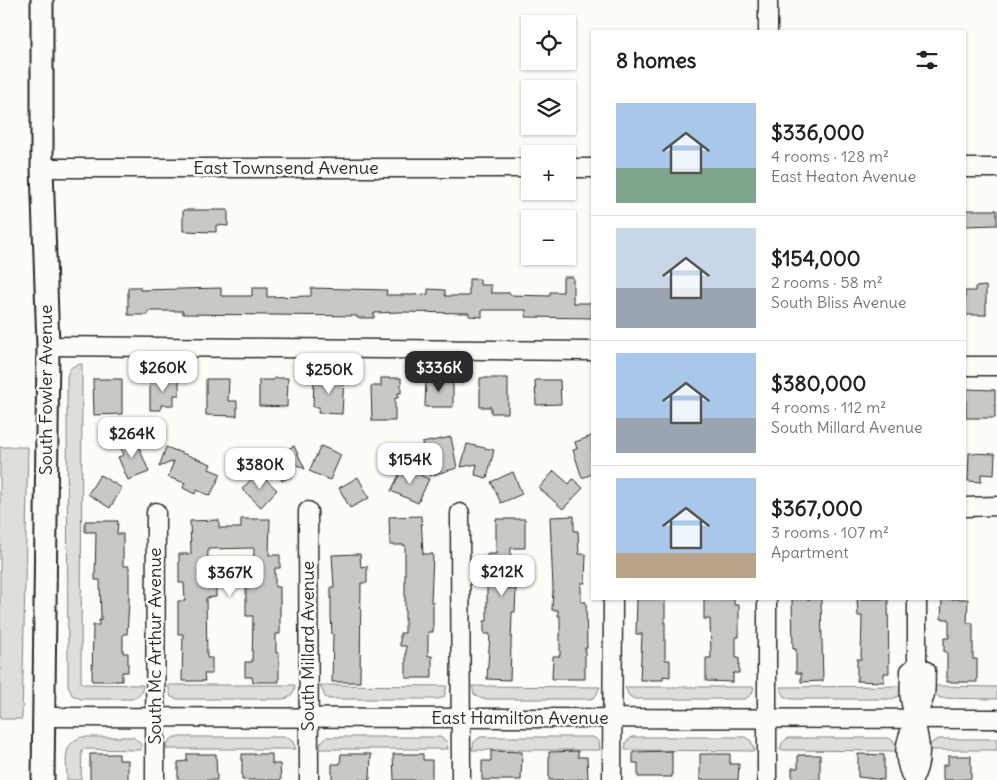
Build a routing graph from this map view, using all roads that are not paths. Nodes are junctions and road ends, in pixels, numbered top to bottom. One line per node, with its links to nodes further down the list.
1 (42, 0): 4 (main road, South Fowler Avenue)
2 (768, 0): 3 (street)
3 (768, 30)
4 (42, 168): 5 (street, East Townsend Avenue); 10 (main road, South Fowler Avenue)
5 (521, 168)
6 (576, 168): 7 (street)
7 (591, 168)
8 (966, 168): 9 (street)
9 (997, 168)
10 (48, 346): 11 (street); 22 (main road, South Fowler Avenue)
11 (591, 351)
12 (966, 366): 13 (street)
13 (997, 366)
14 (997, 506): 15 (street)
15 (966, 507)
16 (308, 511): 24 (street, South Millard Avenue)
17 (156, 512): 23 (street, South Mc Arthur Avenue)
18 (460, 514): 25 (street)
19 (613, 600): 26 (street)
20 (767, 600): 27 (street)
21 (917, 600): 28 (street)
22 (43, 717): 23 (street, East Hamilton Avenue); 30 (main road, South Fowler Avenue)
23 (154, 717): 24 (street, East Hamilton Avenue); 31 (street, South Mc Arthur Avenue)
24 (307, 718): 25 (street, East Hamilton Avenue); 32 (street, South Millard Avenue)
25 (460, 718): 26 (street, East Hamilton Avenue); 33 (street)
26 (612, 718): 27 (street, East Hamilton Avenue); 34 (street)
27 (768, 718): 28 (street, East Hamilton Avenue); 35 (street)
28 (915, 719): 29 (street, East Hamilton Avenue); 36 (street)
29 (997, 719)
30 (43, 780)
31 (155, 780)
32 (309, 780)
33 (461, 780)
34 (612, 780)
35 (768, 780)
36 (913, 780)

